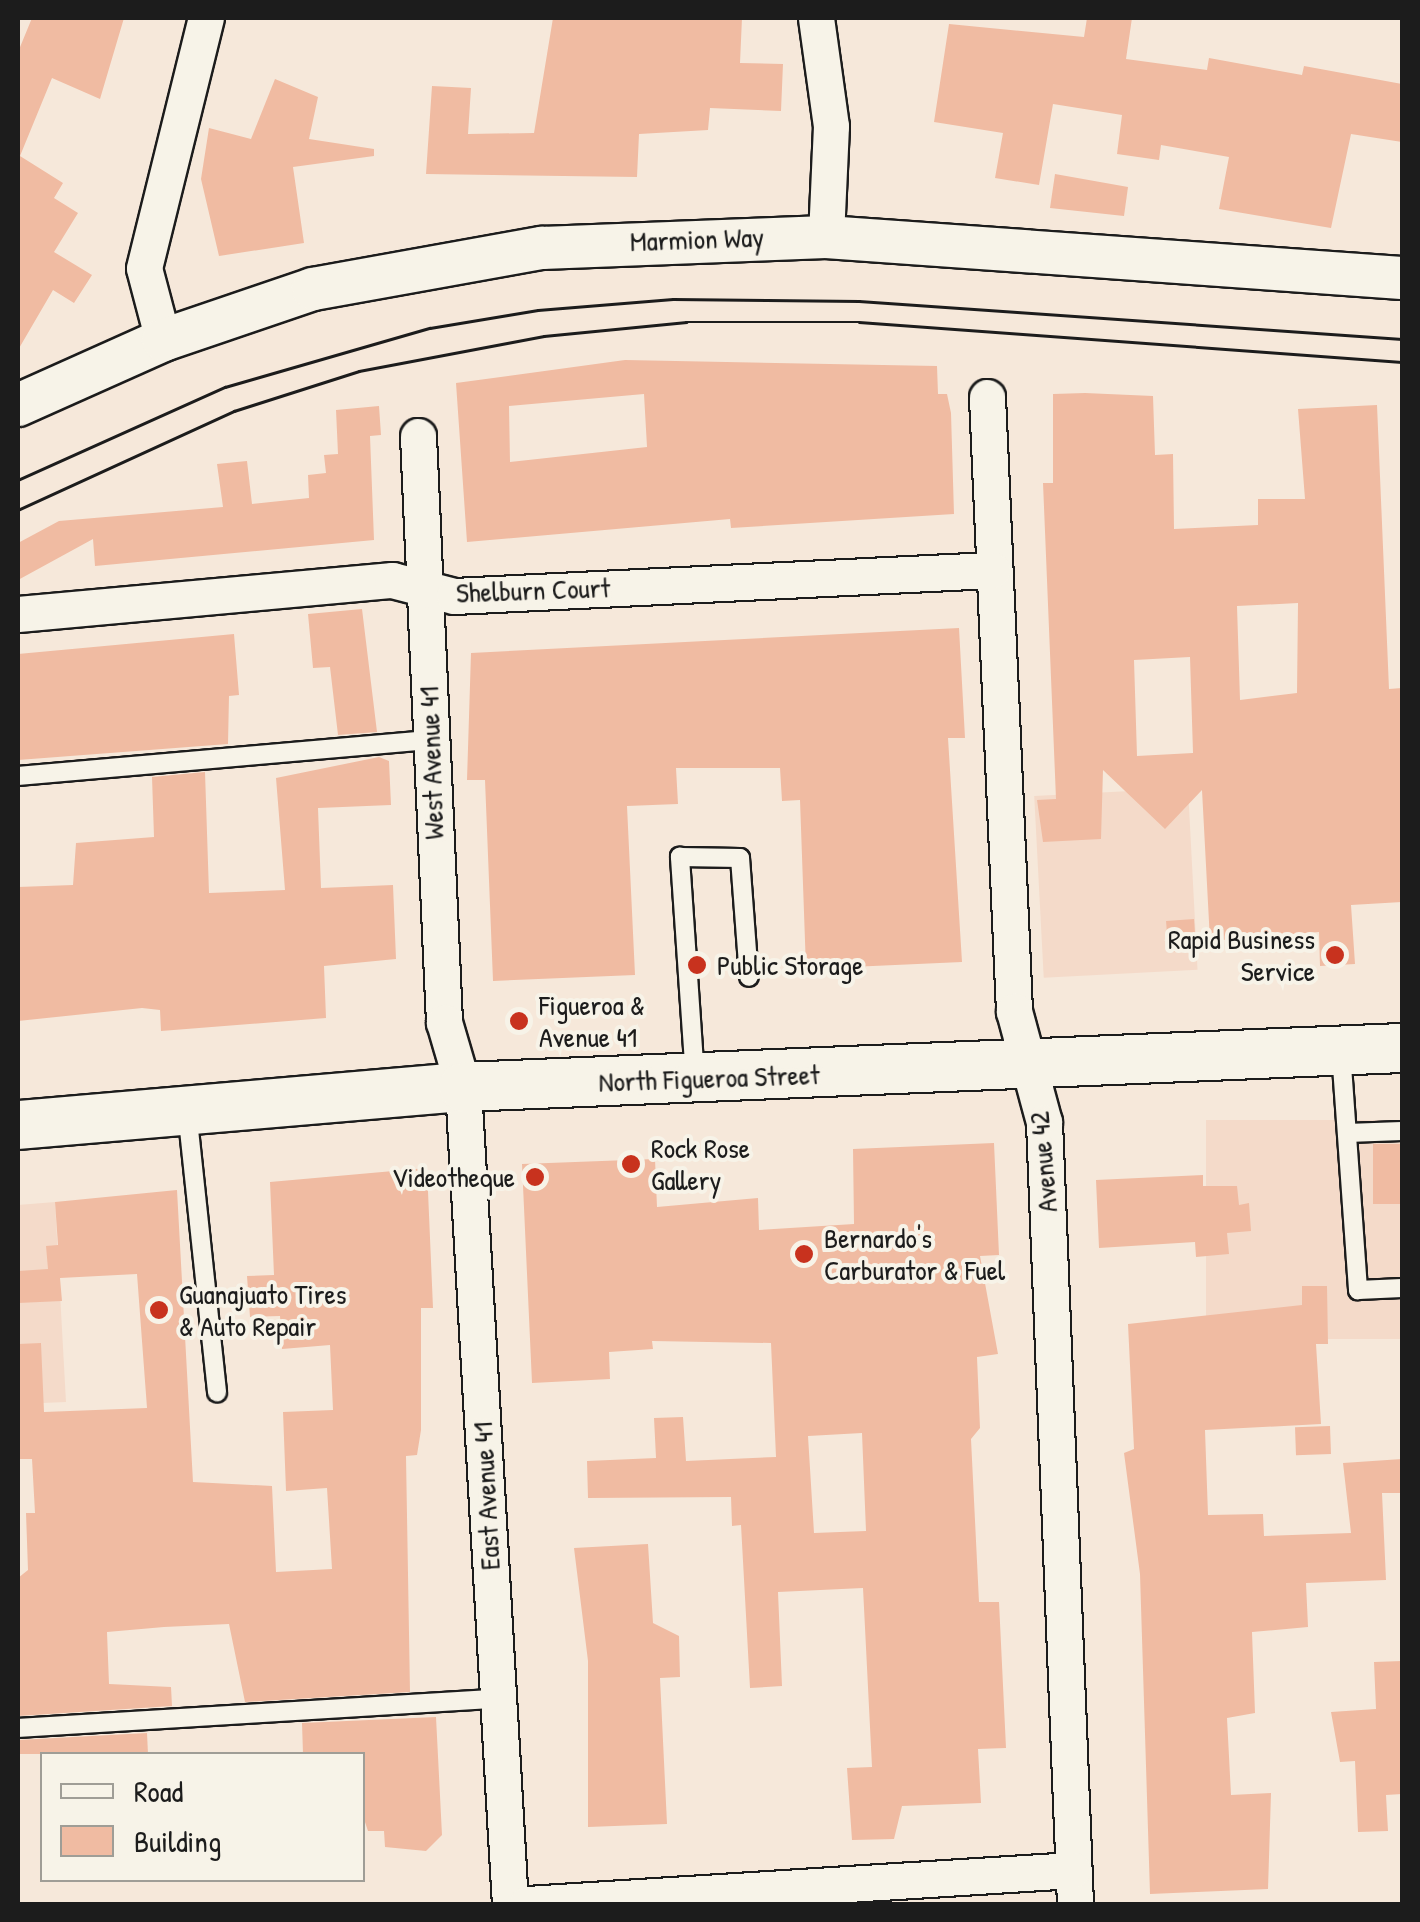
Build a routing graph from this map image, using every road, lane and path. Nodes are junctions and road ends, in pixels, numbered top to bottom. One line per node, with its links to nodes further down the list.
1 (206, 18): 5 (street)
2 (816, 18): 3 (street)
3 (826, 237): 4 (street, Marmion Way); 5 (street, Marmion Way)
4 (1402, 278)
5 (162, 340): 7 (street, Marmion Way)
6 (987, 397): 9 (street, Avenue 42)
7 (18, 406)
8 (418, 436): 10 (street, West Avenue 41)
9 (992, 570): 10 (street, Shelburn Court); 17 (street, Avenue 42)
10 (425, 590): 11 (street, Shelburn Court); 12 (street, West Avenue 41)
11 (18, 614)
12 (428, 740): 13 (lane); 19 (street, West Avenue 41)
13 (18, 776)
14 (749, 978): 18 (lane)
15 (1402, 1048): 16 (main road, North Figueroa Street)
16 (1341, 1051): 17 (main road, North Figueroa Street); 23 (lane)
17 (1029, 1067): 18 (main road, North Figueroa Street); 28 (street, Avenue 42)
18 (695, 1078): 19 (main road, North Figueroa Street)
19 (463, 1087): 20 (main road, North Figueroa Street); 26 (street, East Avenue 41)
20 (187, 1110): 21 (main road, North Figueroa Street); 25 (lane)
21 (18, 1125)
22 (1402, 1131): 23 (lane)
23 (1347, 1133): 24 (lane)
24 (1402, 1288)
25 (217, 1392)
26 (498, 1699): 27 (lane); 29 (street, East Avenue 41)
27 (18, 1728)
28 (1074, 1887): 30 (street)
29 (510, 1904)
30 (527, 1904)

